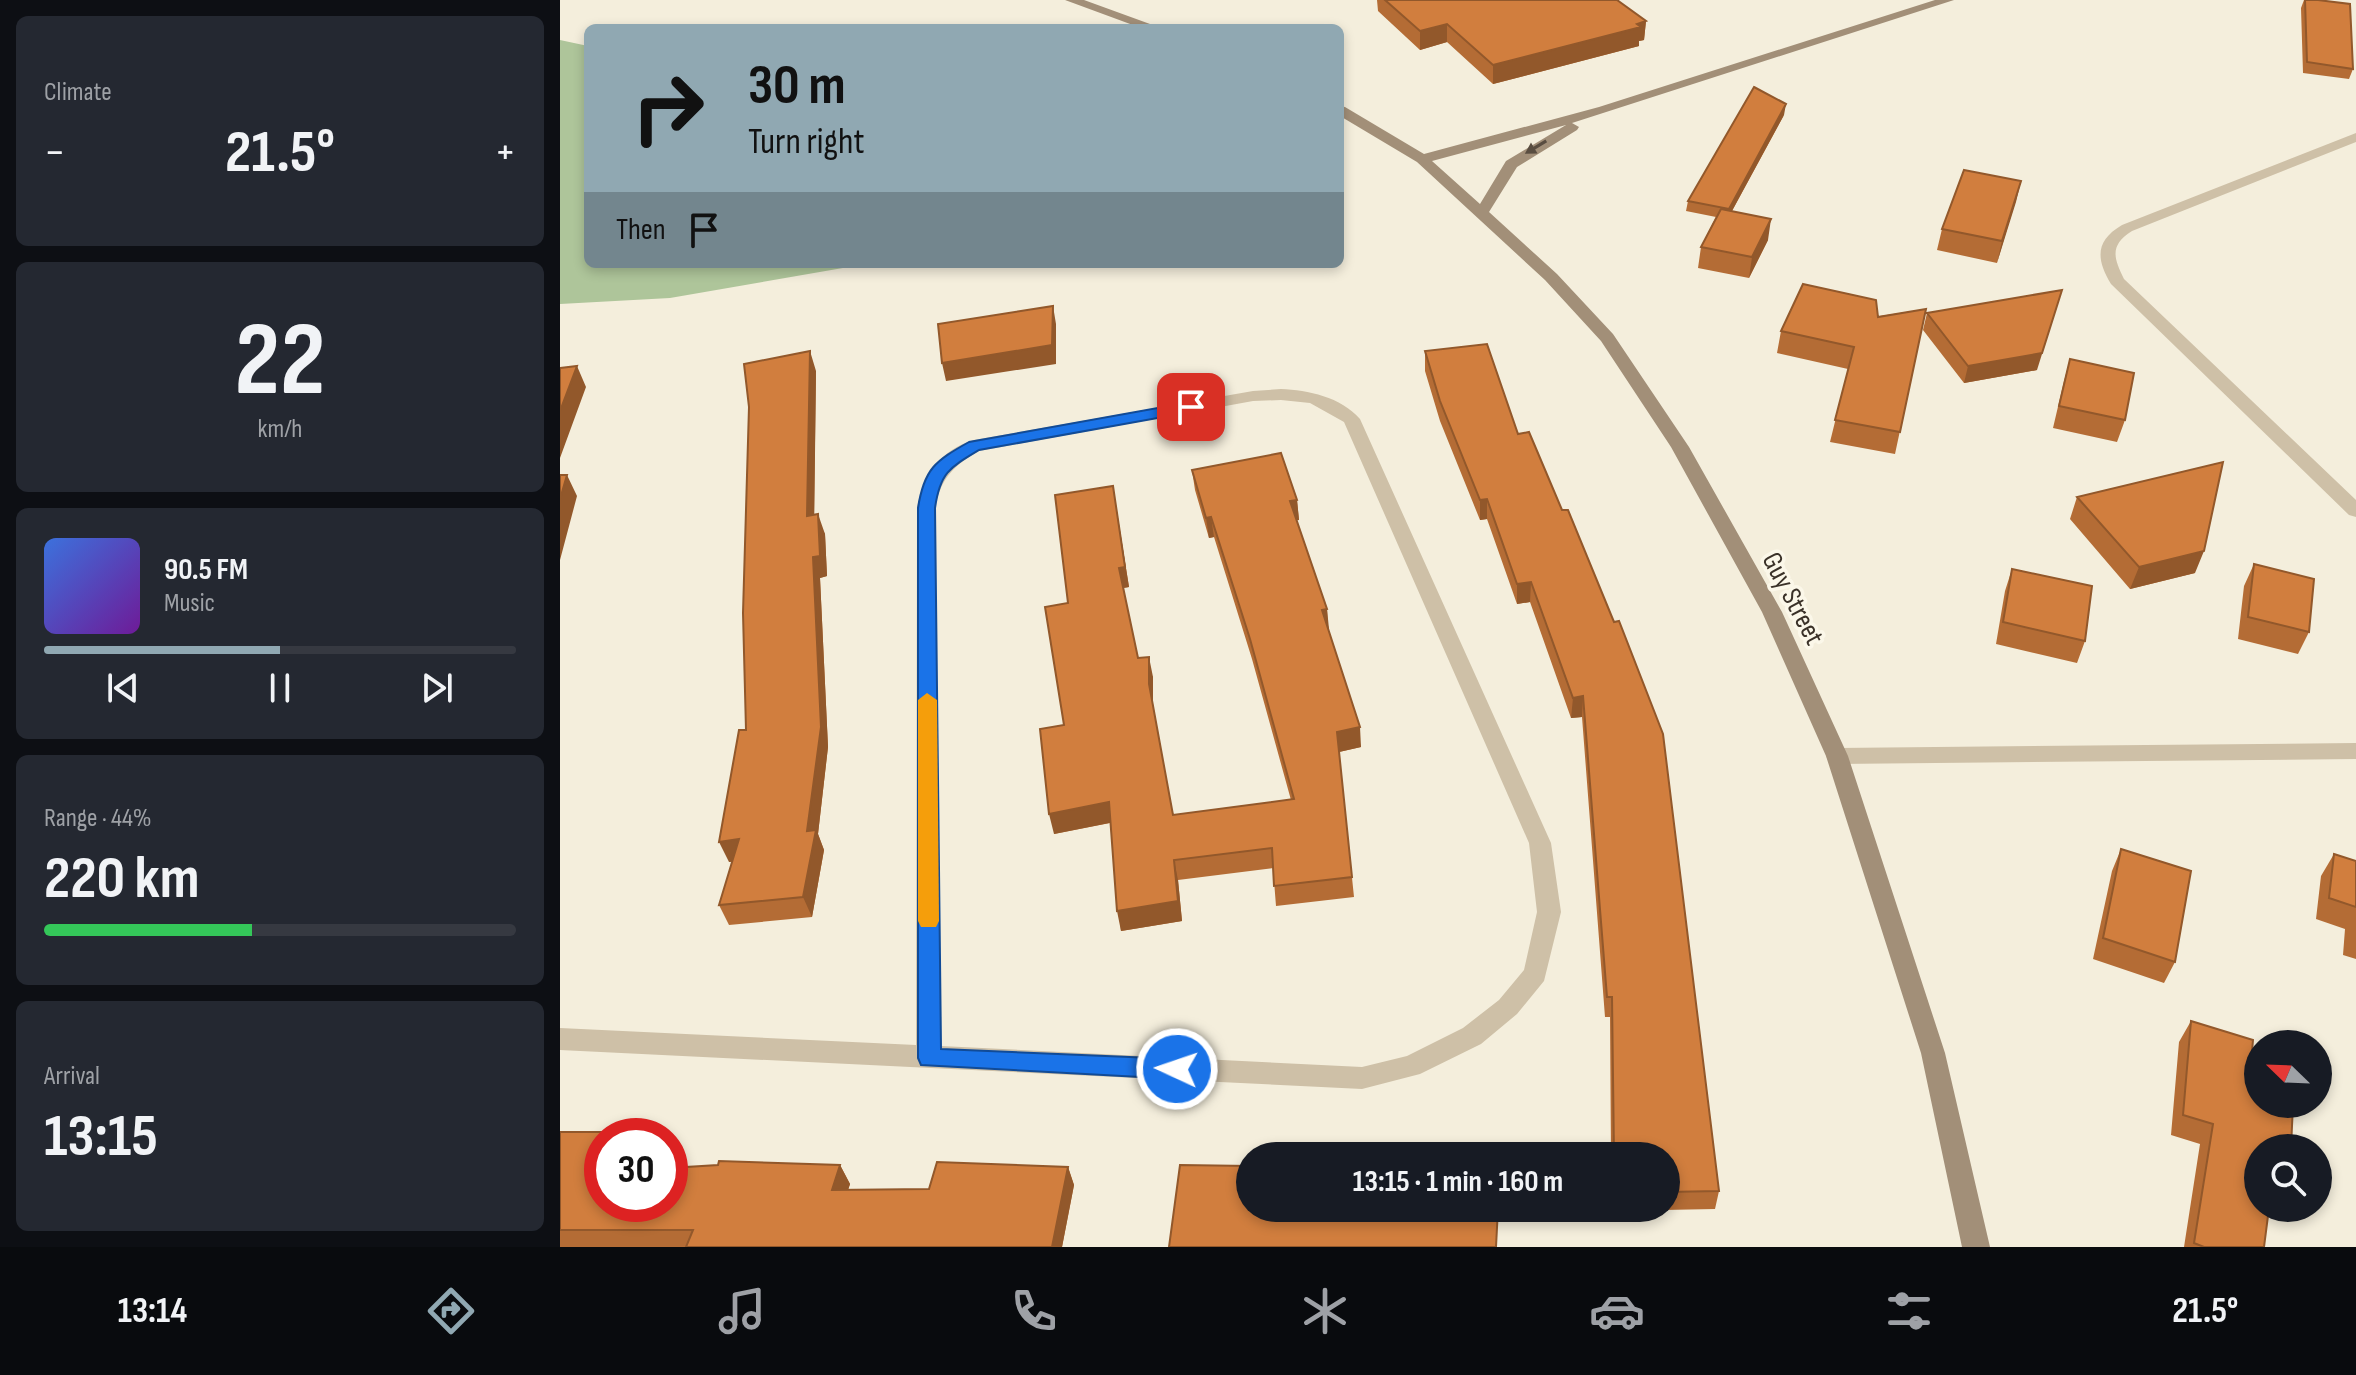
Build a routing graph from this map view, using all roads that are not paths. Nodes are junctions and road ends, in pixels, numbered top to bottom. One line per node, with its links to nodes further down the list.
1 (1071, 0): 3 (street)
2 (1948, 0): 4 (street)
3 (1142, 24)
4 (1604, 110): 7 (street); 8 (street, one-way to 8)
5 (1344, 112): 7 (street, Guy Street)
6 (2356, 137): 9 (street)
7 (1422, 159): 8 (street, Guy Street)
8 (1482, 212): 11 (street, Guy Street)
9 (2356, 511)
10 (2356, 751): 11 (street)
11 (1837, 756): 14 (street, Guy Street)
12 (560, 1039): 13 (street)
13 (929, 1058): 13 (street)
14 (1976, 1247)

